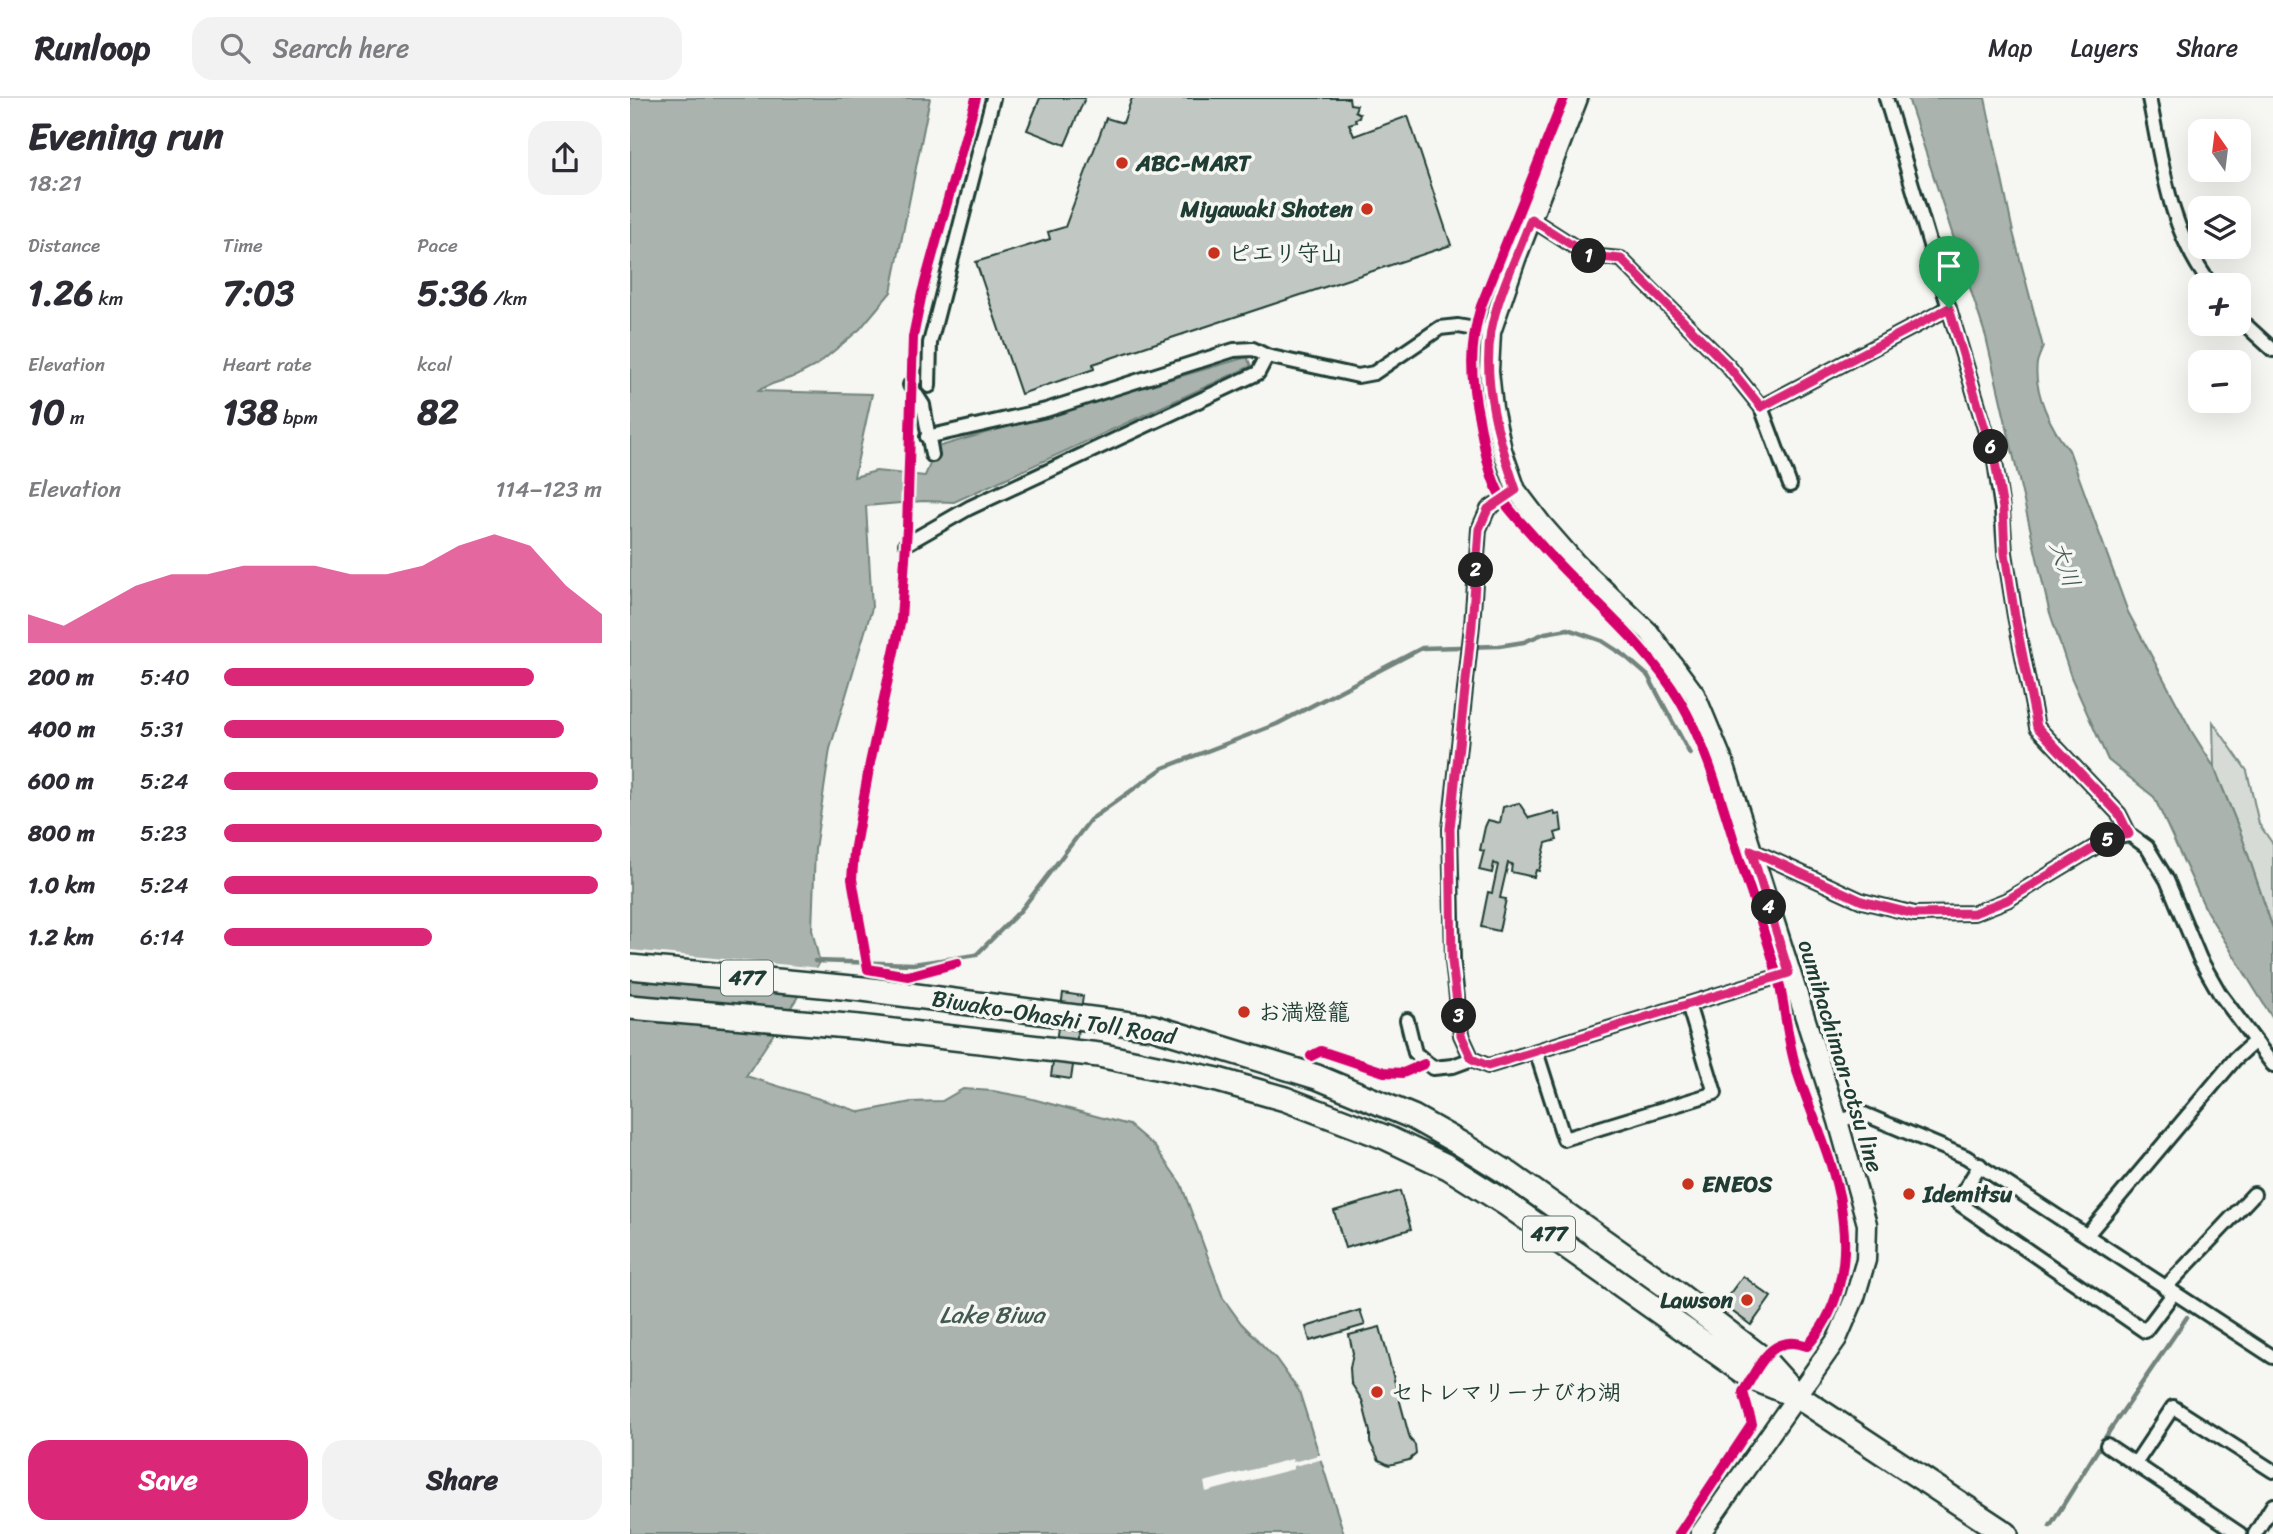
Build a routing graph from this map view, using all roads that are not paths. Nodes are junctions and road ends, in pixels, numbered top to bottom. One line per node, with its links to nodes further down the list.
1 (992, 98): 13 (street)
2 (1578, 98): 5 (main road, oumihachiman-otsu line)
3 (1886, 98): 7 (street)
4 (2149, 98): 6 (street)
5 (1531, 219): 9 (main road, oumihachiman-otsu line); 14 (street)
6 (2203, 273)
7 (1949, 308): 14 (street); 20 (street)
8 (2251, 330): 10 (street)
9 (1491, 332): 11 (street); 18 (main road, oumihachiman-otsu line)
10 (2273, 351)
11 (1267, 356): 15 (street); 19 (street)
12 (911, 385): 15 (street)
13 (929, 386)
14 (1761, 407): 17 (street)
15 (927, 437): 16 (street)
16 (932, 455)
17 (1790, 485)
18 (1516, 490): 21 (main road, oumihachiman-otsu line); 29 (street)
19 (906, 544)
20 (2129, 834): 21 (street); 27 (street)
21 (1751, 850): 23 (main road, oumihachiman-otsu line)
22 (630, 967): 37 (highway, Biwako-Ohashi Toll Road / 477)
23 (1789, 973): 24 (street); 31 (main road, oumihachiman-otsu line)
24 (1688, 1004): 28 (street); 28 (street)
25 (630, 1007): 37 (highway, Biwako-Ohashi Toll Road / 477)
26 (1407, 1020): 29 (street)
27 (2254, 1042): 30 (street); 34 (street)
28 (1536, 1051): 29 (street)
29 (1472, 1059)
30 (2273, 1065)
31 (1838, 1121): 32 (street); 37 (main road, oumihachiman-otsu line)
32 (1980, 1165): 34 (street); 35 (street)
33 (2255, 1194): 35 (street)
34 (2087, 1235): 35 (street)
35 (2169, 1291): 36 (street)
36 (2273, 1357)
37 (1797, 1396): 42 (main road, oumihachiman-otsu line); 43 (highway, 477)
38 (2107, 1445): 39 (street)
39 (2135, 1464): 40 (street); 44 (street)
40 (2273, 1471)
41 (2273, 1505): 45 (street)
42 (1700, 1534)
43 (2006, 1534)
44 (2240, 1534)
45 (2255, 1534)

